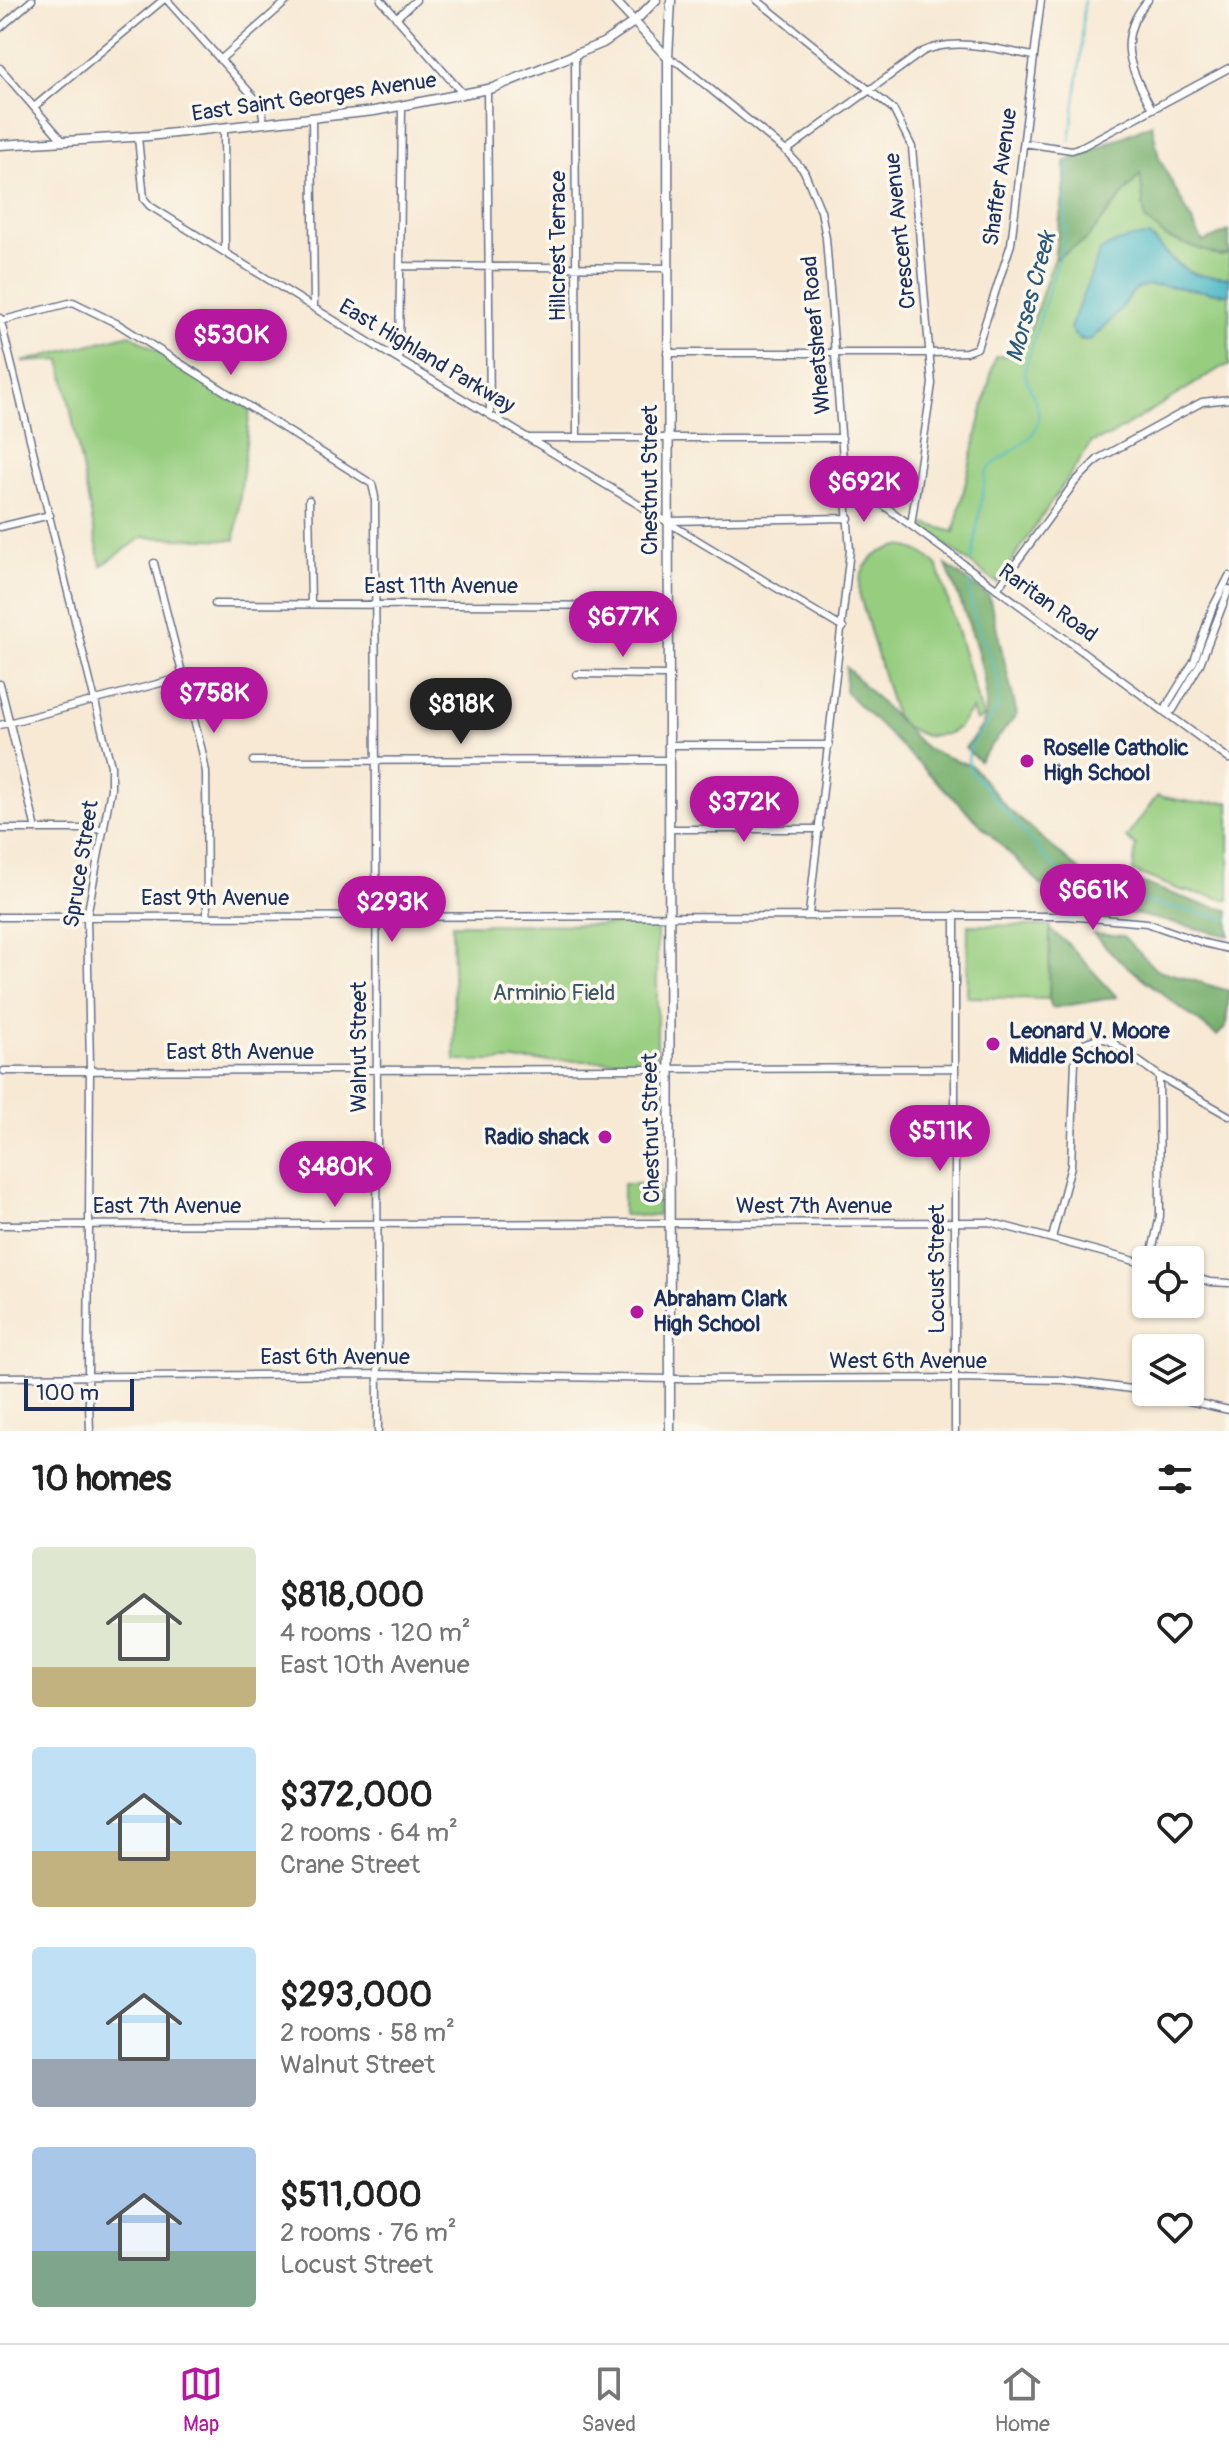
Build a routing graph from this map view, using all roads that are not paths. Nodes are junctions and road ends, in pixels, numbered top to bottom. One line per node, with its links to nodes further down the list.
1 (32, 0): 14 (street)
2 (165, 0): 18 (street); 25 (street)
3 (288, 0): 18 (street)
4 (381, 0): 12 (street)
5 (416, 0): 12 (street)
6 (614, 0): 13 (street)
7 (656, 0): 13 (street, East Saint Georges Avenue)
8 (671, 0): 17 (street, Chestnut Street)
9 (757, 0): 22 (street, Crescent Avenue)
10 (1041, 0): 16 (street, Shaffer Avenue)
11 (1148, 0): 26 (street)
12 (396, 18): 23 (street)
13 (634, 22): 15 (street, East Saint Georges Avenue); 17 (street)
14 (0, 28)
15 (575, 55): 21 (street, East Saint Georges Avenue); 38 (street, Hillcrest Terrace)
16 (1034, 56): 22 (street); 32 (street, Shaffer Avenue)
17 (668, 58): 34 (street, Wheatsheaf Road); 39 (street, Chestnut Street)
18 (220, 60): 28 (street)
19 (0, 68): 25 (street)
20 (1229, 68): 26 (street)
21 (487, 89): 23 (street, East Saint Georges Avenue); 37 (street)
22 (870, 92): 34 (street); 43 (street, Crescent Avenue)
23 (463, 94): 24 (street, East Saint Georges Avenue)
24 (402, 106): 27 (street, East Saint Georges Avenue); 36 (street)
25 (34, 107): 31 (street)
26 (1152, 109): 32 (street)
27 (312, 118): 28 (street, East Saint Georges Avenue); 40 (street)
28 (264, 123): 29 (street, East Saint Georges Avenue)
29 (224, 128): 30 (street, East Saint Georges Avenue); 35 (street)
30 (138, 137): 31 (street, East Saint Georges Avenue); 35 (street, East Highland Parkway)
31 (64, 141): 33 (street, East Saint Georges Avenue)
32 (1024, 143): 43 (street, Shaffer Avenue)
33 (0, 145)
34 (786, 151): 44 (street, Wheatsheaf Road)
35 (225, 252): 40 (street, East Highland Parkway)
36 (400, 266): 37 (street); 45 (street)
37 (490, 268): 38 (street); 47 (street)
38 (576, 268): 39 (street); 49 (street, Hillcrest Terrace)
39 (668, 268): 42 (street, Chestnut Street)
40 (314, 308): 45 (street, East Highland Parkway)
41 (0, 319): 54 (street, Spruce Street); 65 (street, Walnut Street)
42 (667, 353): 44 (street); 50 (street, Chestnut Street)
43 (930, 353): 44 (street); 57 (street, Crescent Avenue)
44 (836, 354): 51 (street, Wheatsheaf Road)
45 (399, 360): 47 (street, East Highland Parkway)
46 (1229, 399): 61 (street)
47 (490, 415): 48 (street, East Highland Parkway)
48 (527, 438): 49 (street); 56 (street, East Highland Parkway)
49 (577, 438): 50 (street)
50 (668, 438): 51 (street); 56 (street, Chestnut Street)
51 (842, 438): 52 (street, Wheatsheaf Road)
52 (845, 477): 55 (street, Wheatsheaf Road); 57 (street, Raritan Road)
53 (309, 500): 64 (street)
54 (50, 515): 58 (street); 72 (street, Spruce Street)
55 (849, 518): 56 (street); 67 (street, Wheatsheaf Road)
56 (667, 521): 66 (street, Chestnut Street); 67 (street, East Highland Parkway)
57 (911, 525): 61 (street, Raritan Road)
58 (0, 527)
59 (154, 563): 70 (street)
60 (1229, 576): 73 (street)
61 (997, 589): 73 (street, Raritan Road)
62 (1229, 589): 73 (street)
63 (215, 604): 64 (street, East 11th Avenue)
64 (311, 604): 65 (street, East 11th Avenue)
65 (375, 604): 66 (street, East 11th Avenue); 81 (street, Walnut Street)
66 (667, 606): 69 (street, Chestnut Street)
67 (843, 628): 77 (street, Wheatsheaf Road)
68 (577, 674): 69 (street)
69 (667, 675): 76 (street, Chestnut Street)
70 (184, 677): 72 (street); 92 (street)
71 (0, 684): 74 (street)
72 (96, 701): 74 (street); 84 (street, Spruce Street)
73 (1166, 713): 78 (street, Raritan Road)
74 (10, 723): 75 (street); 83 (street)
75 (0, 725)
76 (669, 745): 77 (street); 79 (street, Chestnut Street)
77 (829, 745): 86 (street, Wheatsheaf Road)
78 (1229, 759)
79 (669, 760): 81 (street); 85 (street, Chestnut Street)
80 (253, 761): 81 (street)
81 (376, 761): 88 (street, Walnut Street)
82 (0, 829): 83 (street)
83 (36, 829): 84 (street)
84 (104, 829): 91 (street, Spruce Street)
85 (669, 829): 86 (street); 89 (street, Chestnut Street)
86 (820, 829): 87 (street, Wheatsheaf Road)
87 (809, 914): 89 (street, East 9th Avenue); 90 (street, East 9th Avenue)
88 (377, 915): 89 (street, East 9th Avenue); 92 (street, East 9th Avenue); 98 (street, Walnut Street)
89 (670, 915): 96 (street, Chestnut Street)
90 (955, 915): 94 (street, East 9th Avenue); 95 (street, Locust Street)
91 (87, 916): 92 (street, East 9th Avenue); 93 (street, East 9th Avenue); 97 (street, Spruce Street)
92 (207, 916)
93 (0, 917)
94 (1229, 949)
95 (955, 1068): 96 (street, East 8th Avenue); 102 (street, Locust Street)
96 (668, 1069): 98 (street, East 8th Avenue); 105 (street, Chestnut Street)
97 (90, 1070): 98 (street, East 8th Avenue); 99 (street, East 8th Avenue); 103 (street, Spruce Street)
98 (377, 1070): 104 (street, Walnut Street)
99 (4, 1071)
100 (1159, 1076): 101 (street); 107 (street); 108 (street)
101 (1229, 1116)
102 (955, 1223): 105 (street, West 7th Avenue); 107 (street, West 7th Avenue); 115 (street, Locust Street)
103 (89, 1224): 104 (street, East 7th Avenue); 106 (street, East 7th Avenue); 114 (street, Spruce Street)
104 (377, 1224): 105 (street, East 7th Avenue); 112 (street, Walnut Street)
105 (670, 1224): 116 (street, Chestnut Street)
106 (0, 1225)
107 (1052, 1238): 109 (street, West 7th Avenue)
108 (1152, 1246)
109 (1132, 1258)
110 (1204, 1280): 111 (street)
111 (1229, 1283)
112 (377, 1374): 114 (street, East 6th Avenue); 116 (street, East 6th Avenue); 121 (street, Walnut Street)
113 (0, 1377): 114 (street, East 6th Avenue)
114 (88, 1377): 120 (street, Spruce Street)
115 (955, 1378): 116 (street, West 6th Avenue); 117 (street, West 6th Avenue); 123 (street, Locust Street)
116 (670, 1379): 122 (street, Chestnut Street)
117 (1132, 1390)
118 (1204, 1404): 119 (street, West 6th Avenue)
119 (1229, 1410)
120 (90, 1431)
121 (378, 1431)
122 (670, 1431)
123 (955, 1431)

